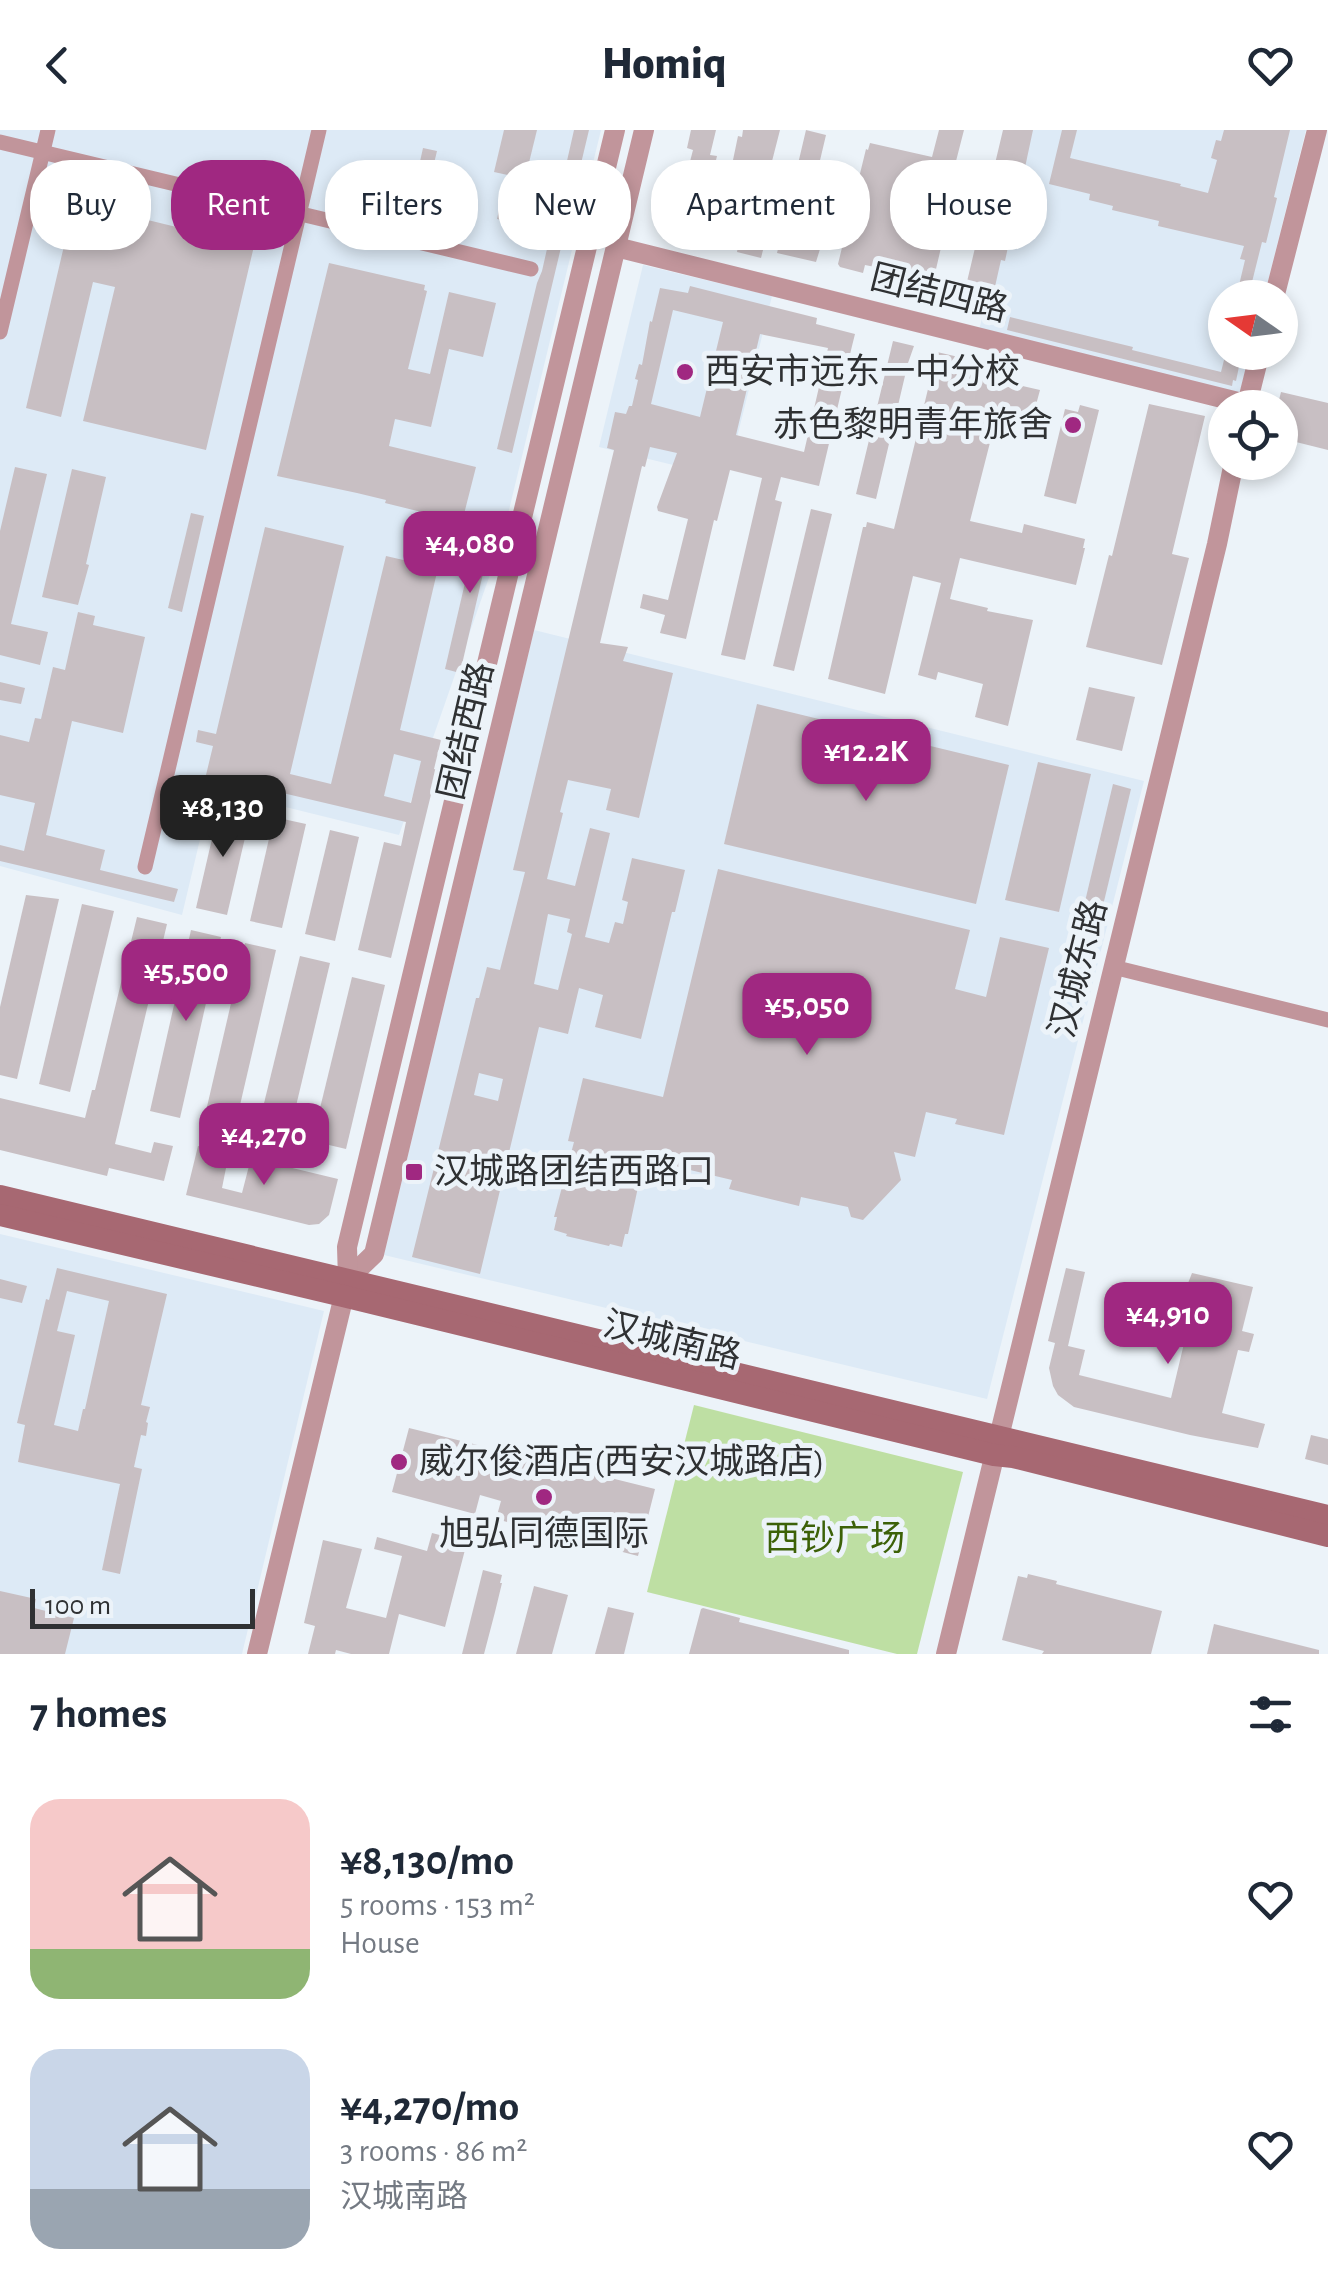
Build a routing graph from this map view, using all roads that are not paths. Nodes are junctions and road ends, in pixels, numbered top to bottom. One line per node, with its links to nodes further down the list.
1 (48, 130): 7 (street)
2 (319, 130): 10 (street)
3 (615, 130): 25 (street, 团结西路)
4 (644, 130): 9 (street, 团结西路)
5 (1317, 130): 16 (street)
6 (0, 142): 7 (street)
7 (43, 152): 8 (street); 17 (street)
8 (171, 183)
9 (631, 184)
10 (305, 185)
11 (305, 215): 15 (street)
12 (289, 250): 20 (street)
13 (615, 250): 25 (street, 团结西路)
14 (628, 250): 18 (street, 团结四路)
15 (531, 269)
16 (1279, 280)
17 (0, 332)
18 (1208, 396)
19 (1230, 480): 21 (street, 汉城东路)
20 (145, 867)
21 (1113, 967): 22 (street); 26 (street, 汉城东路)
22 (1328, 1020)
23 (0, 1196): 25 (main road, 汉城南路)
24 (0, 1215): 25 (main road, 汉城南路)
25 (345, 1288): 26 (main road, 汉城南路); 29 (street, 团结西路)
26 (995, 1446): 27 (main road, 汉城南路); 28 (main road, 汉城南路); 30 (street, 汉城东路)
27 (1328, 1516)
28 (1328, 1536)
29 (257, 1654)
30 (946, 1654)

